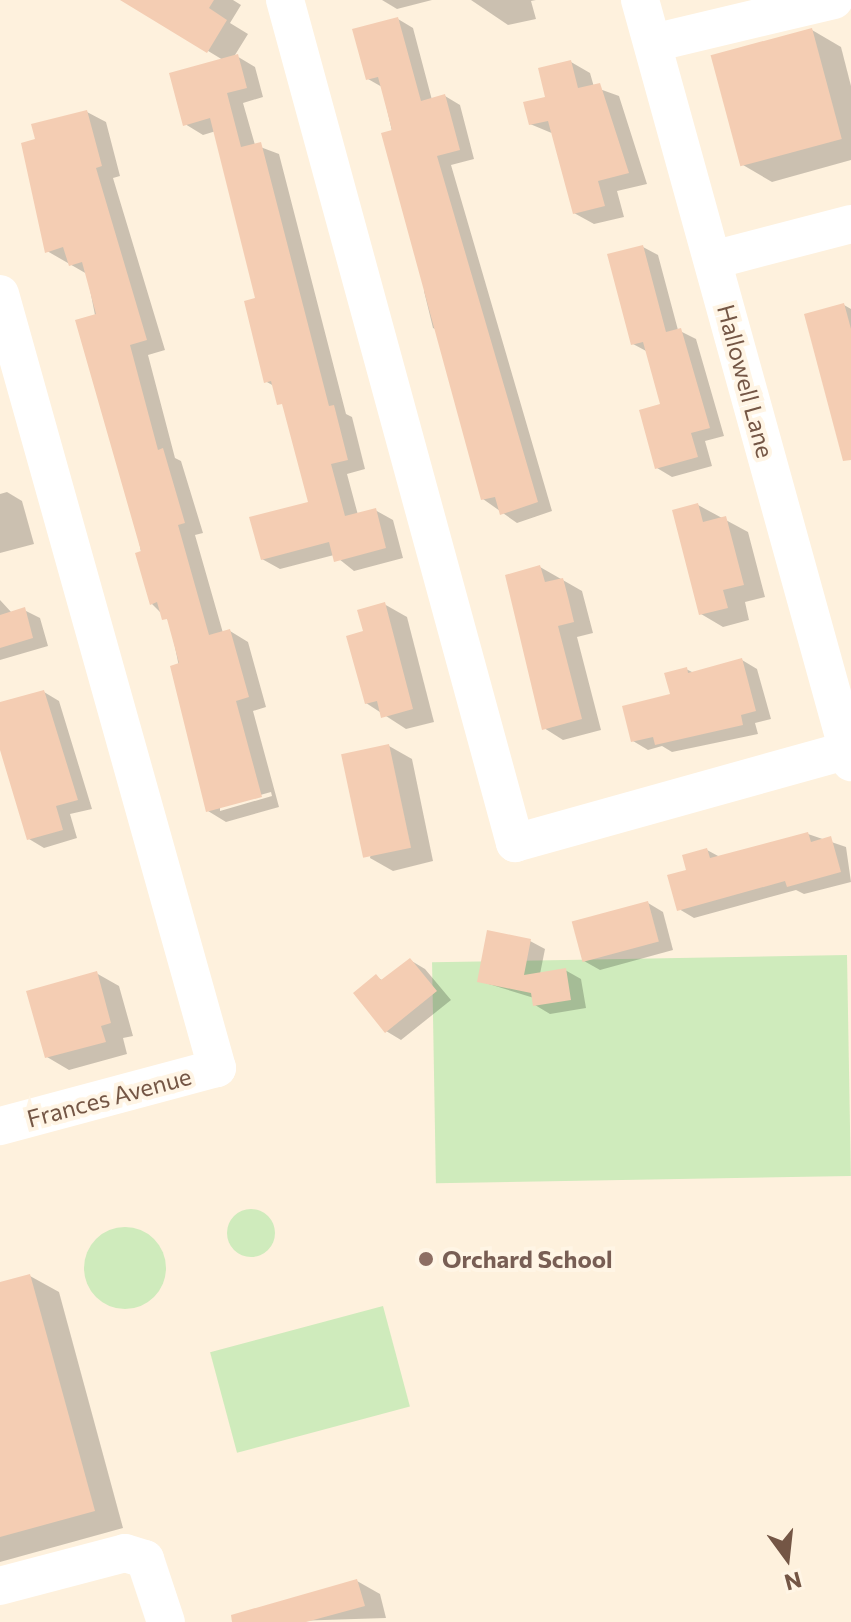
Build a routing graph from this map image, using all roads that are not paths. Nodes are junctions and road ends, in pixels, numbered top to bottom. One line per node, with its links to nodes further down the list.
1 (285, 0): 9 (street)
2 (640, 0): 4 (street, Hallowell Lane)
3 (834, 0): 4 (street)
4 (653, 43): 6 (street, Hallowell Lane)
5 (851, 224): 6 (street)
6 (713, 260): 9 (street, Hallowell Lane)
7 (0, 294): 8 (street)
8 (15, 411): 10 (street, Frances Avenue)
9 (849, 756)
10 (0, 1126)
11 (0, 1586): 12 (street)
12 (166, 1622)

